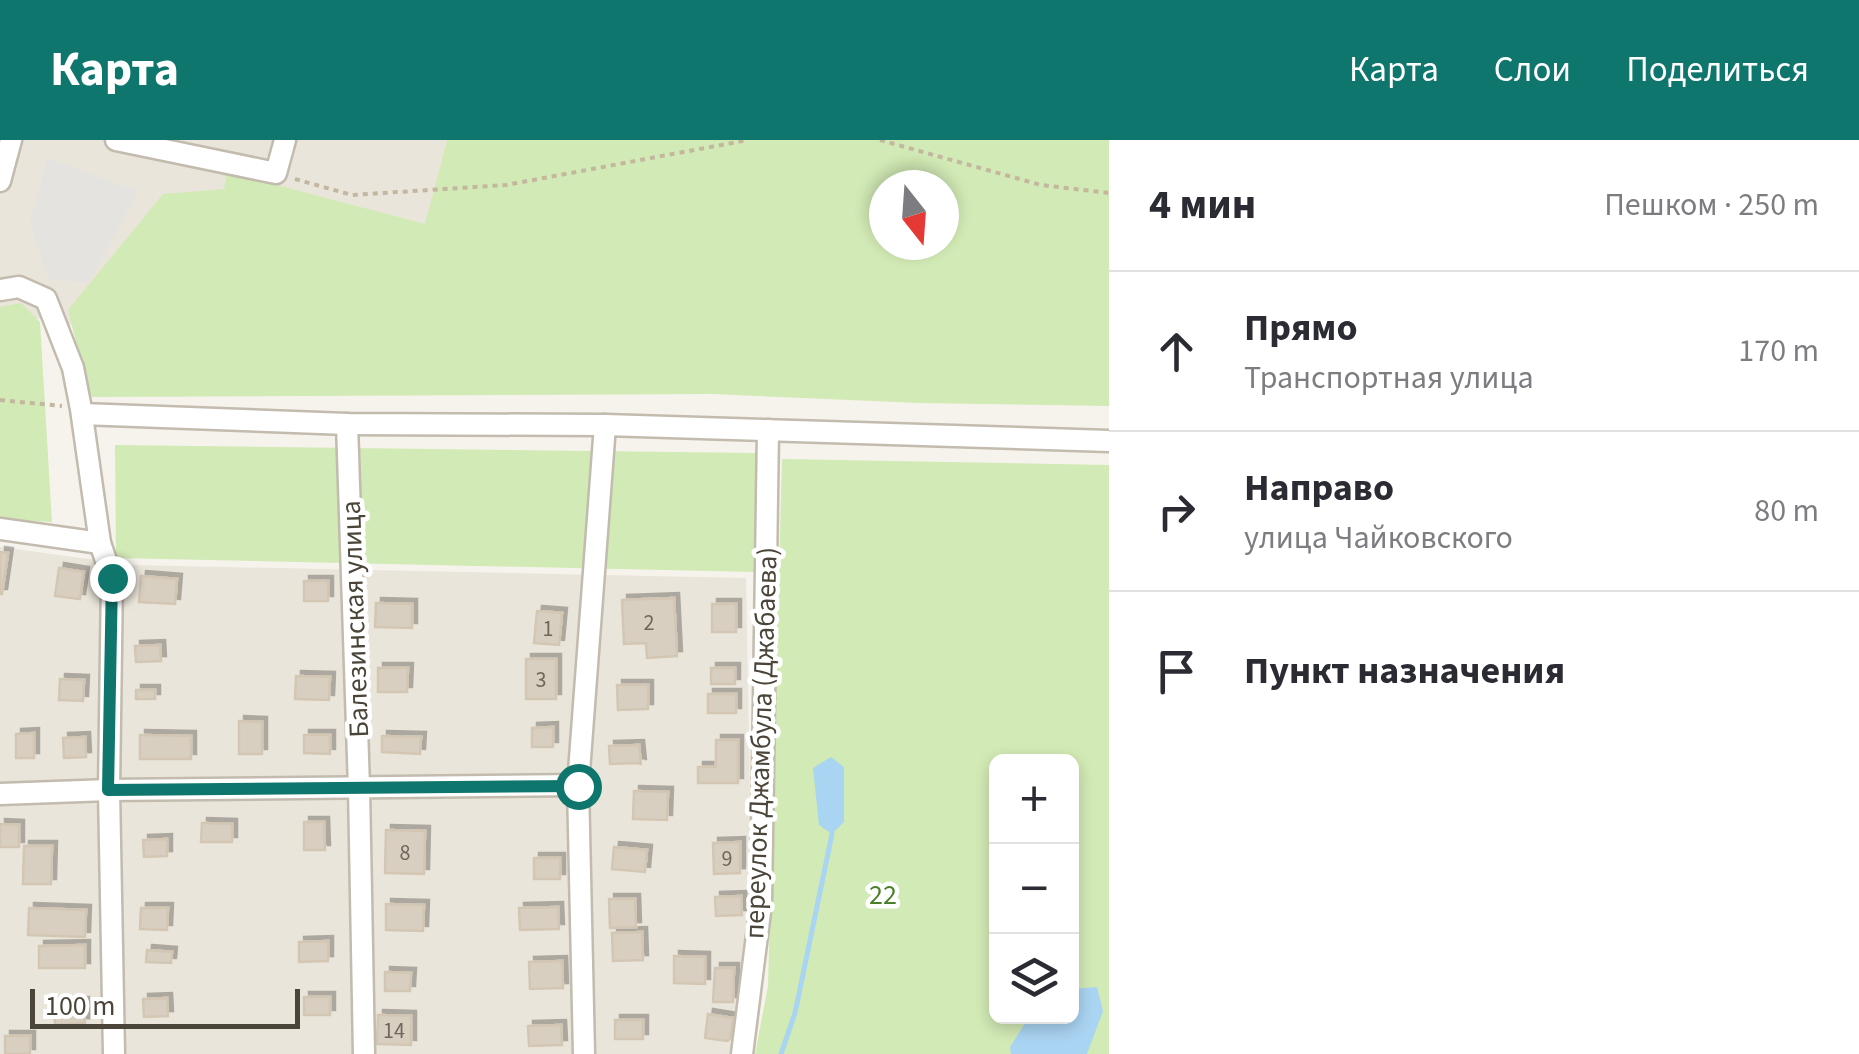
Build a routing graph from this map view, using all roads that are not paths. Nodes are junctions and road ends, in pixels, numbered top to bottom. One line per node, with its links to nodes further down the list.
1 (11, 140): 4 (street)
2 (116, 140): 3 (street)
3 (285, 140)
4 (0, 181)
5 (0, 290): 6 (street)
6 (82, 412): 7 (street); 12 (street)
7 (347, 424): 8 (street); 14 (street, Балезинская улица)
8 (605, 425): 9 (street); 13 (street)
9 (768, 430): 10 (street); 20 (street, переулок Джамбула (Джабаева))
10 (1109, 440)
11 (0, 530): 12 (street)
12 (100, 543): 15 (street)
13 (578, 786): 14 (street); 19 (street)
14 (359, 788): 15 (street); 18 (street, Балезинская улица)
15 (108, 790): 16 (street); 17 (street)
16 (0, 794)
17 (114, 1054)
18 (364, 1054)
19 (584, 1054)
20 (742, 1054)

